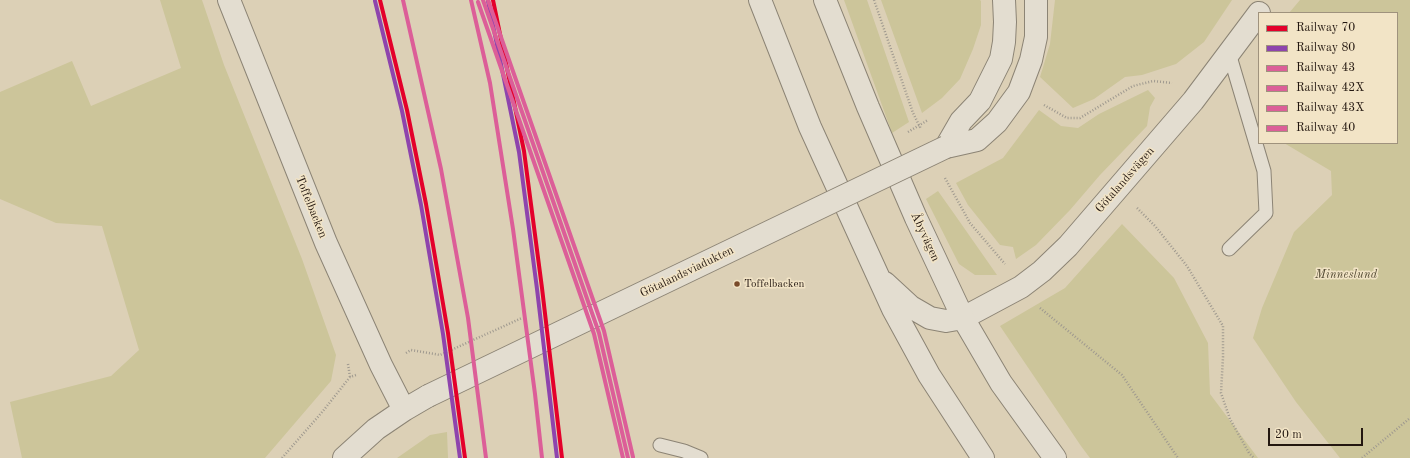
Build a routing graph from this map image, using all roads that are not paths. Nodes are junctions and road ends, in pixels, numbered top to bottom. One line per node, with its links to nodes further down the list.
1 (229, 0): 14 (street, Toffelbacken)
2 (760, 0): 12 (street)
3 (825, 0): 13 (street, Åbyvägen)
4 (1004, 0): 10 (street)
5 (1036, 0): 10 (street, Götalandsviadukten)
6 (1269, 0): 7 (street, Götalandsvägen)
7 (1260, 12)
8 (1258, 14): 9 (street, Götalandsvägen)
9 (1229, 53): 11 (lane); 13 (street, Götalandsvägen)
10 (946, 148): 14 (street, Götalandsviadukten, bridge)
11 (1229, 249)
12 (878, 277): 13 (street); 18 (street)
13 (963, 318): 19 (street, Åbyvägen)
14 (404, 410): 16 (street)
15 (660, 445): 17 (lane)
16 (344, 458)
17 (701, 458)
18 (983, 458)
19 (1055, 458)

